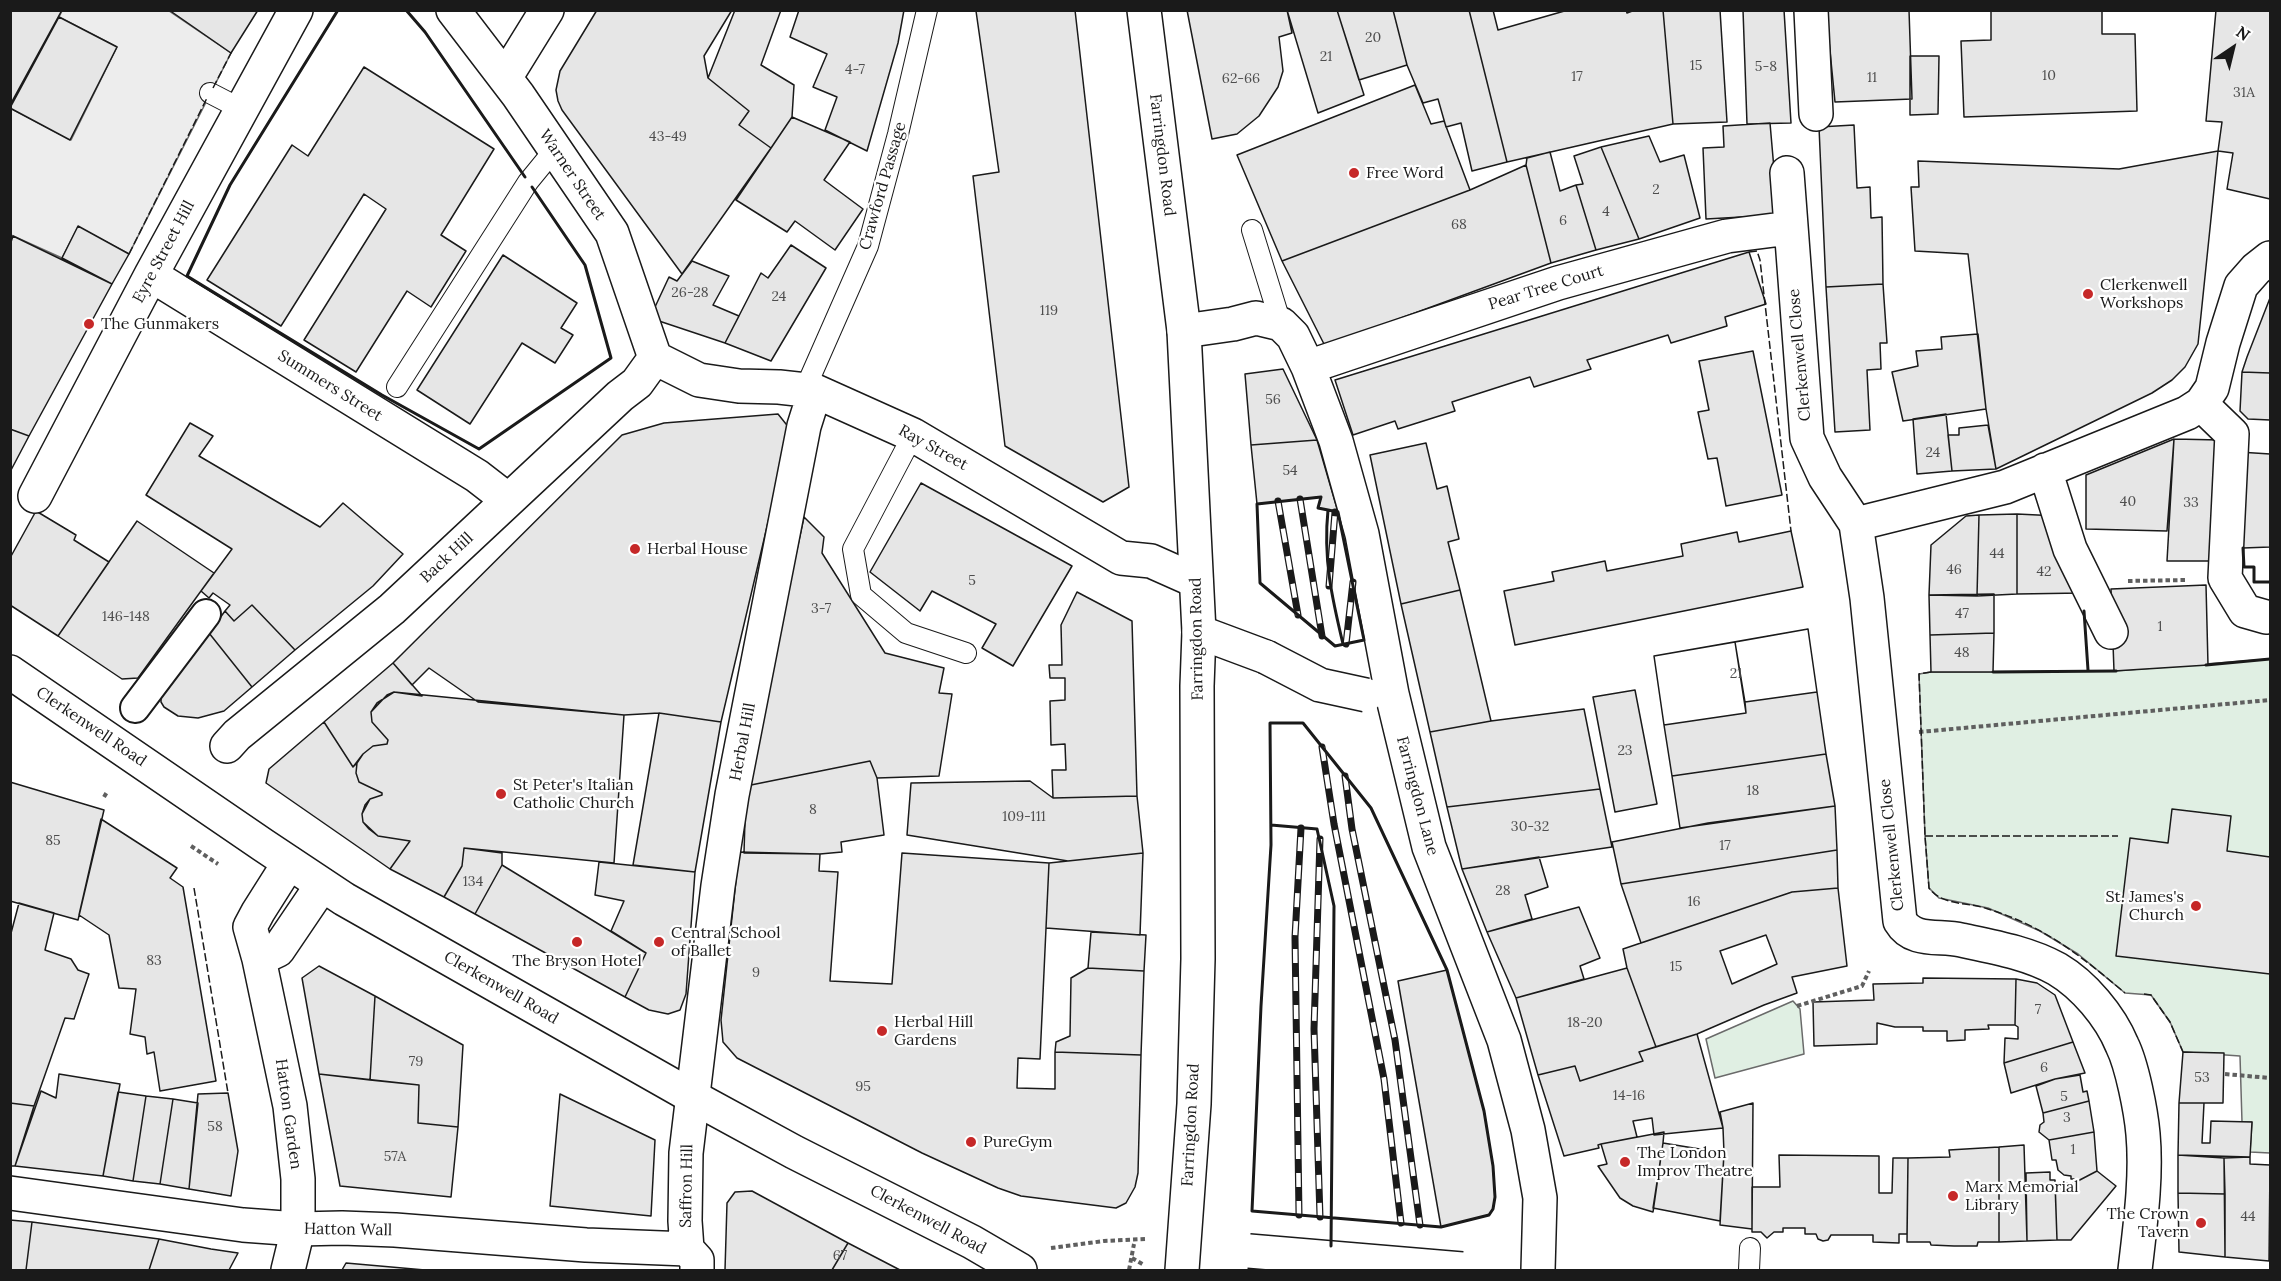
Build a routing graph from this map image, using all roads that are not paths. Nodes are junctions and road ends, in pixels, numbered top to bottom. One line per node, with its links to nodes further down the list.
1 (296, 10): 9 (street, Eyre Street Hill)
2 (453, 10): 7 (street, Warner Street)
3 (547, 10): 7 (street)
4 (927, 10): 22 (lane, Crawford Passage)
5 (1144, 10): 18 (street, Farringdon Road)
6 (1811, 10): 10 (street)
7 (505, 78): 11 (street, Warner Street)
8 (210, 93): 9 (lane)
9 (241, 109): 16 (street, Eyre Street Hill)
10 (1816, 114)
11 (555, 149): 19 (street, Warner Street); 21 (lane)
12 (1787, 173): 13 (street, Clerkenwell Close)
13 (1790, 228): 20 (street, Pear Tree Court); 28 (street, Clerkenwell Close)
14 (1252, 230): 17 (lane, Farringdon Lane)
15 (2271, 258): 23 (street)
16 (151, 275): 26 (street, Eyre Street Hill); 27 (street, Summers Street)
17 (1281, 324): 18 (street); 20 (street, Farringdon Lane)
18 (1185, 331): 29 (street, Farringdon Road)
19 (655, 358): 22 (street, Ray Street); 27 (street, Back Hill)
20 (1308, 367): 36 (street, Farringdon Lane)
21 (398, 387)
22 (810, 390): 24 (street, Ray Street); 42 (street, Herbal Hill)
23 (2201, 404): 25 (street); 31 (street)
24 (913, 435): 29 (street, Ray Street); 34 (lane)
25 (2045, 470): 28 (street); 33 (street)
26 (35, 496)
27 (508, 500): 38 (street, Back Hill)
28 (1856, 524): 55 (street, Clerkenwell Close)
29 (1196, 581): 32 (street, Farringdon Road)
30 (206, 614): 37 (street)
31 (2266, 617)
32 (1199, 632): 36 (street, bridge); 47 (street, Farringdon Road)
33 (2111, 632)
34 (966, 653)
35 (10, 672): 39 (street, Clerkenwell Road)
36 (1379, 695): 53 (street, Farringdon Lane)
37 (135, 708)
38 (227, 746)
39 (289, 863): 40 (street, Clerkenwell Road); 41 (street, Hatton Garden)
40 (322, 885): 41 (street); 42 (street, Clerkenwell Road)
41 (259, 958): 44 (street, Hatton Garden)
42 (693, 1097): 49 (street, Saffron Hill); 50 (street, Clerkenwell Road)
43 (10, 1193): 44 (street, Hatton Wall)
44 (298, 1229): 48 (street, Hatton Wall); 51 (street, Hatton Garden)
45 (1750, 1248): 54 (lane)
46 (1250, 1251): 52 (street, bridge)
47 (1183, 1255)
48 (584, 1258): 49 (street, Hatton Wall)
49 (692, 1260)
50 (1017, 1269)
51 (288, 1270)
52 (1471, 1270)
53 (1538, 1270)
54 (1749, 1270)
55 (2135, 1270)

